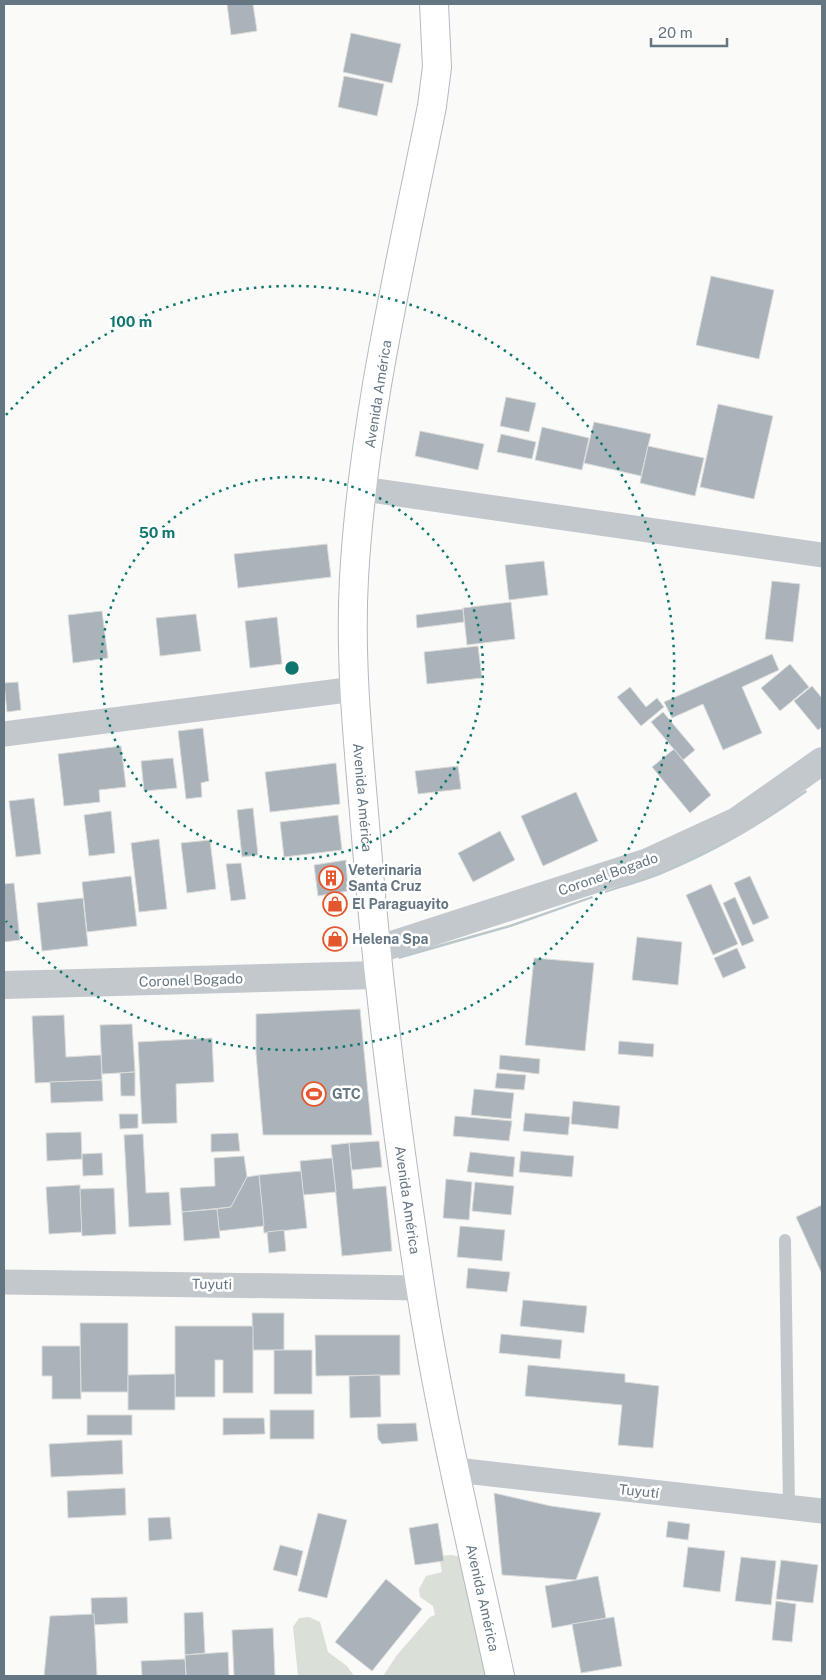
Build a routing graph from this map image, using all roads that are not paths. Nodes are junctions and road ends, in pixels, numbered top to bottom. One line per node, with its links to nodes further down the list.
1 (434, 4): 2 (main road, Avenida América)
2 (363, 489): 3 (street); 4 (main road, Avenida América)
3 (822, 555)
4 (355, 689): 5 (street); 7 (main road, Avenida América)
5 (4, 734)
6 (822, 761): 7 (street, Coronel Bogado)
7 (377, 963): 8 (street, Coronel Bogado); 11 (main road, Avenida América)
8 (4, 985)
9 (785, 1240): 13 (lane)
10 (4, 1282): 11 (street, Tuyuti)
11 (420, 1288): 12 (main road, Avenida América)
12 (456, 1470): 13 (street, Tuyutí); 15 (main road, Avenida América)
13 (789, 1507): 14 (street, Tuyutí)
14 (822, 1511)
15 (500, 1676)

